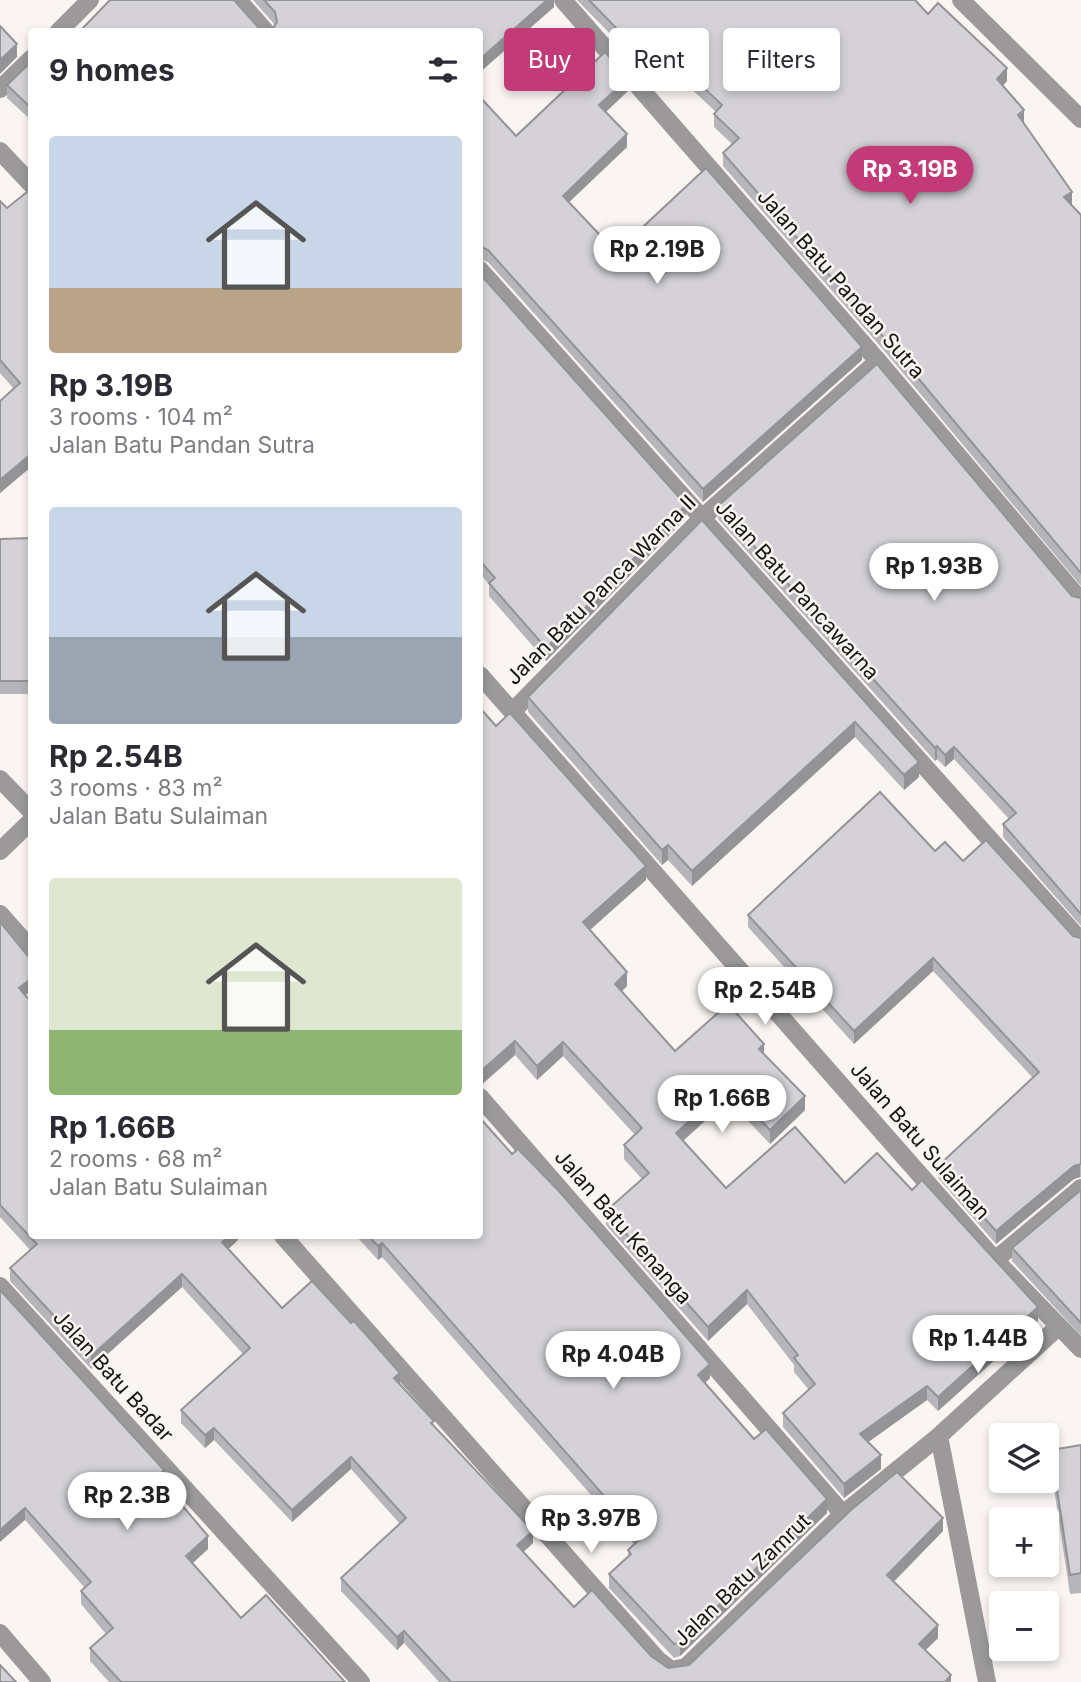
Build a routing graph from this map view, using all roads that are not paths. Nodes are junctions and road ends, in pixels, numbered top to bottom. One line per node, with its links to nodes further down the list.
1 (238, 0): 6 (street)
2 (563, 0): 13 (street, Jalan Batu Pandan Sutra)
3 (961, 0): 9 (street)
4 (81, 3): 5 (street)
5 (61, 28)
6 (263, 28)
7 (28, 62): 8 (street)
8 (0, 89)
9 (1081, 119)
10 (0, 151): 11 (street)
11 (28, 181)
12 (483, 273): 14 (street, Jalan Batu Pancawarna)
13 (878, 361): 14 (street, Jalan Batu Panca Warna II); 15 (street, Jalan Batu Pandan Sutra)
14 (702, 518): 17 (street, Jalan Batu Panca Warna II); 23 (street, Jalan Batu Pancawarna)
15 (1081, 601)
16 (483, 678): 17 (street, Jalan Batu Sulaiman)
17 (513, 711): 28 (street, Jalan Batu Sulaiman)
18 (0, 779): 19 (street)
19 (28, 809)
20 (28, 824): 21 (street)
21 (0, 851)
22 (0, 914): 24 (street)
23 (1081, 942)
24 (28, 946)
25 (483, 1100): 33 (street, Jalan Batu Kenanga)
26 (1081, 1188): 28 (street)
27 (286, 1239): 33 (street, Jalan Batu Zamrut)
28 (995, 1260): 30 (street, Jalan Batu Sulaiman)
29 (0, 1286): 36 (street, Jalan Batu Badar)
30 (1058, 1327): 31 (street, Jalan Batu Sulaiman); 32 (street, Jalan Batu Zamrut)
31 (1081, 1349)
32 (939, 1436): 33 (street, Jalan Batu Zamrut); 37 (street)
33 (843, 1514)
34 (0, 1633): 35 (street)
35 (42, 1682)
36 (361, 1682)
37 (987, 1682)

